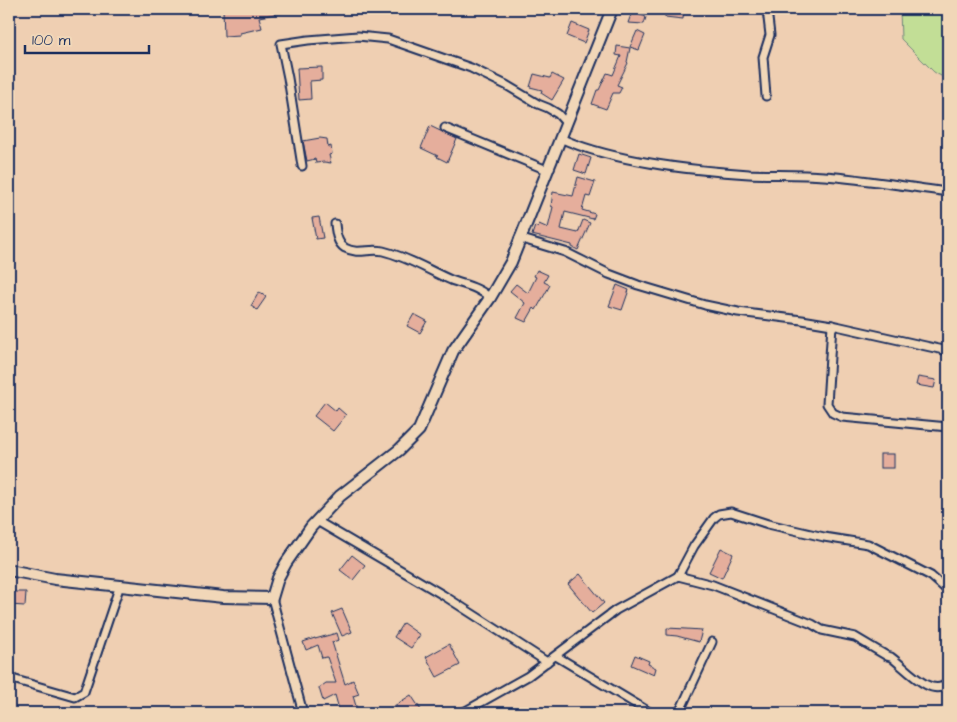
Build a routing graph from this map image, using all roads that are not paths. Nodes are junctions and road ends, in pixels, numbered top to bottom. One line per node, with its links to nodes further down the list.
1 (612, 9): 5 (main road)
2 (764, 9): 3 (street); 4 (street)
3 (810, 9)
4 (766, 96)
5 (566, 122): 7 (main road); 8 (street)
6 (444, 128): 9 (street)
7 (560, 138): 9 (main road); 10 (street)
8 (302, 166)
9 (547, 170): 12 (main road)
10 (948, 192)
11 (334, 224): 13 (street)
12 (519, 238): 13 (main road); 14 (street)
13 (490, 298): 17 (main road)
14 (832, 325): 15 (street); 16 (street)
15 (948, 351)
16 (948, 427)
17 (317, 521): 22 (main road); 25 (street)
18 (9, 570): 20 (main road)
19 (678, 576): 21 (street); 24 (street); 27 (street)
20 (120, 585): 22 (main road); 26 (street)
21 (948, 591)
22 (272, 598): 28 (street)
23 (712, 642): 31 (street)
24 (556, 656): 25 (street); 30 (street)
25 (547, 662): 29 (street)
26 (9, 678)
27 (948, 682)
28 (303, 713)
29 (462, 713)
30 (651, 713)
31 (678, 713)

